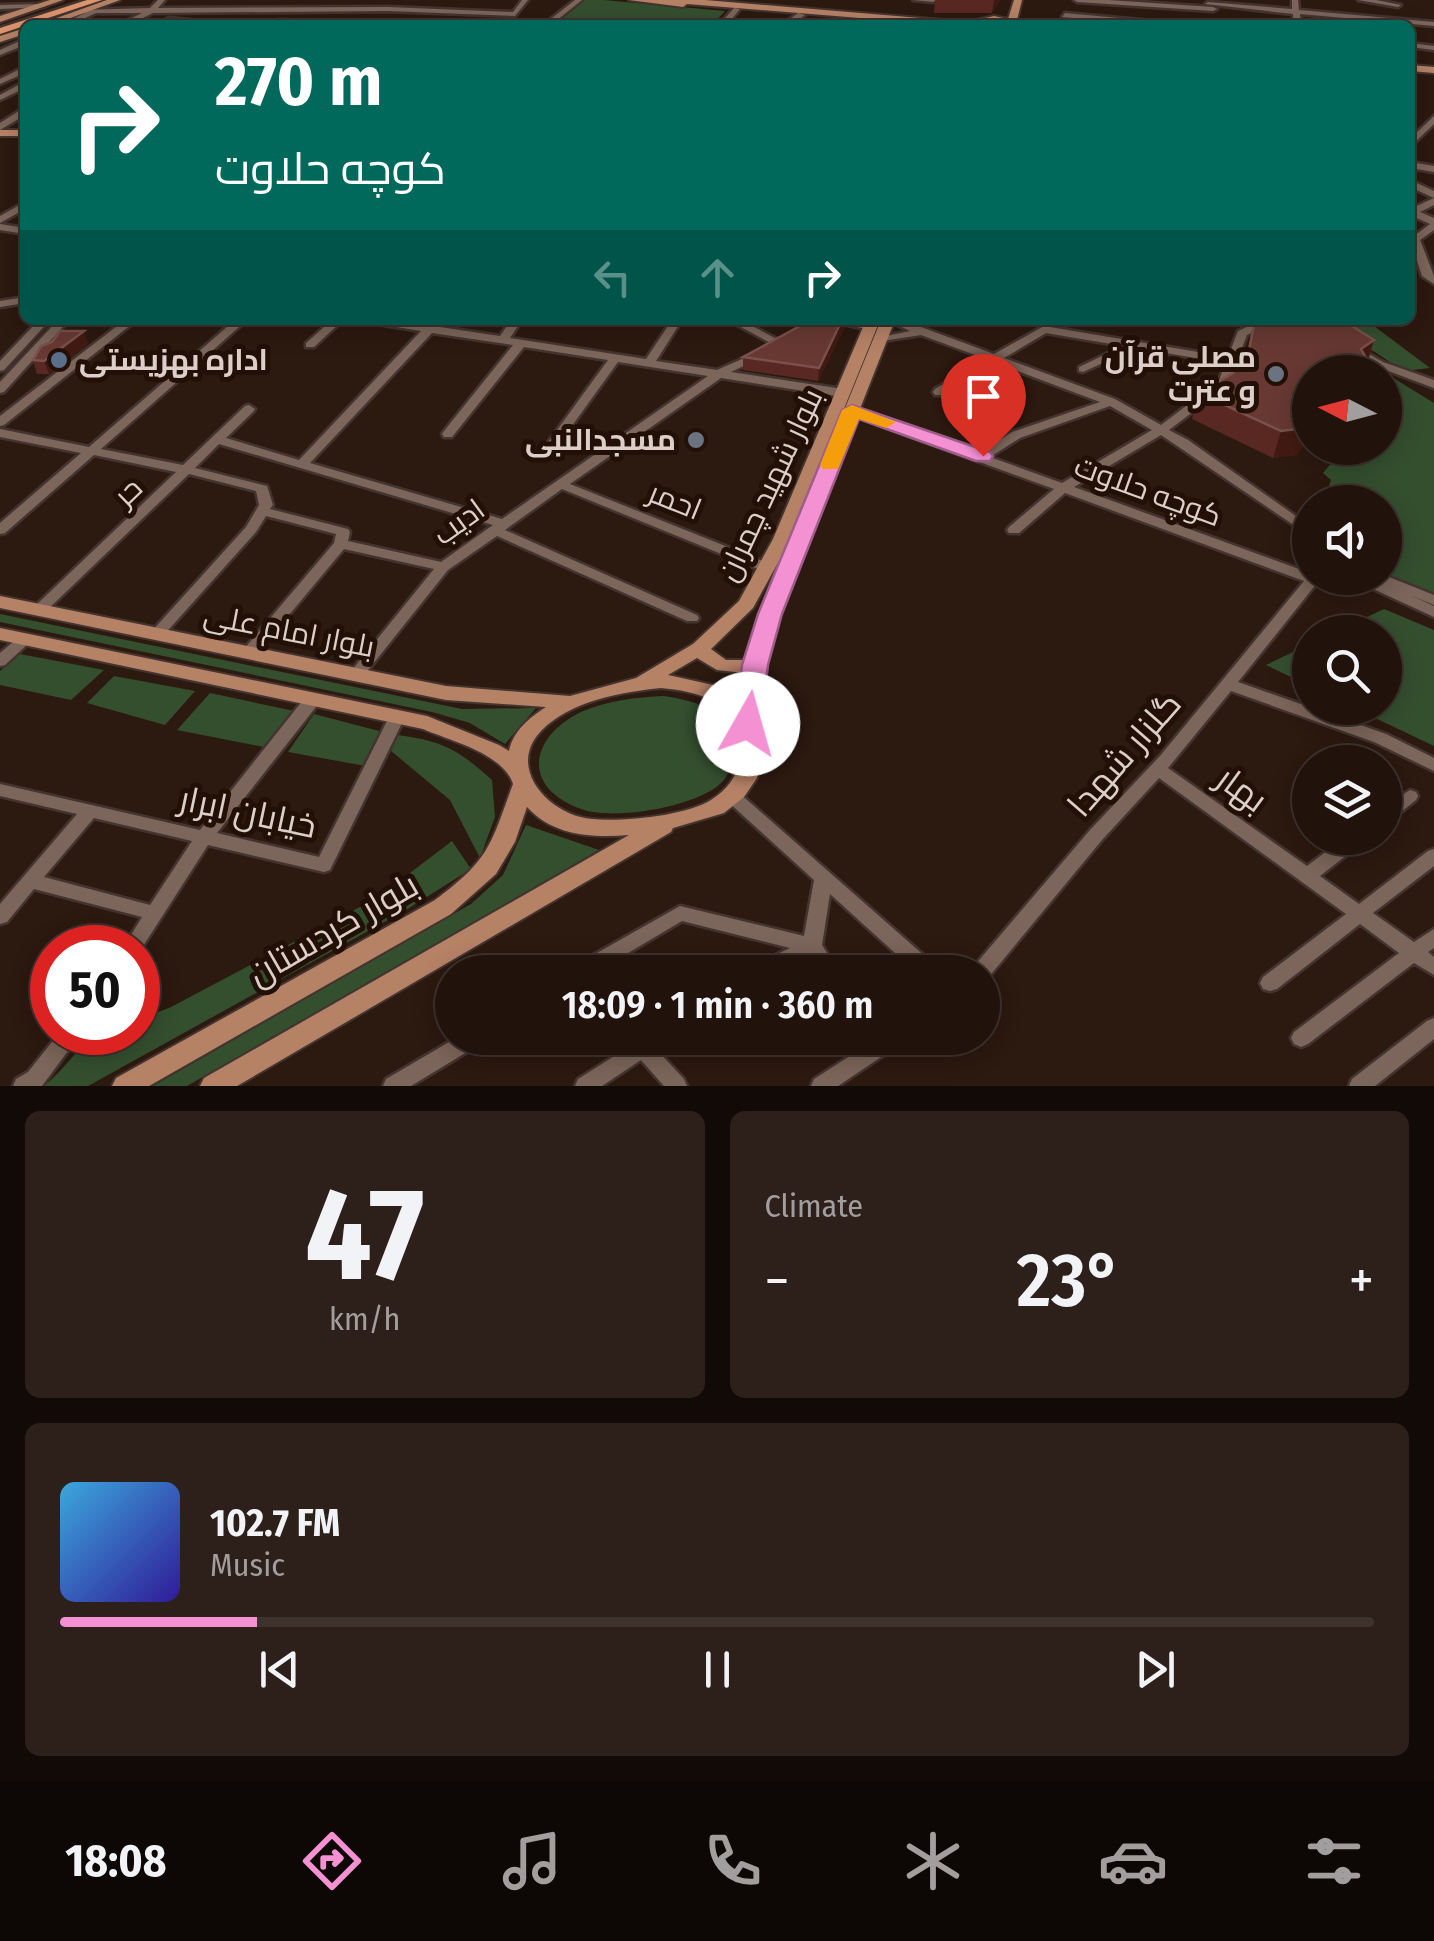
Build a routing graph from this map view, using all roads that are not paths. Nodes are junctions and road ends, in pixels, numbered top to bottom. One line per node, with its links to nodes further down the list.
1 (23, 0): 27 (street)
2 (59, 0): 28 (main road)
3 (73, 0): 60 (highway)
4 (116, 0): 30 (main road)
5 (162, 0): 31 (street)
6 (197, 0): 32 (street)
7 (238, 0): 33 (street)
8 (288, 0): 34 (street)
9 (379, 0): 23 (street)
10 (462, 0): 37 (street)
11 (525, 0): 38 (street)
12 (579, 0): 51 (street)
13 (634, 0): 25 (main road)
14 (674, 0): 25 (main road)
15 (916, 0): 16 (street)
16 (933, 0)
17 (1007, 0): 42 (main road)
18 (1018, 0): 56 (main road)
19 (1077, 0): 24 (street)
20 (1295, 0): 36 (street)
21 (1361, 0): 22 (street)
22 (1400, 2)
23 (369, 4): 35 (street); 39 (street)
24 (1209, 4): 36 (street)
25 (742, 5): 40 (main road); 54 (main road)
26 (0, 6): 27 (street)
27 (14, 6): 28 (street)
28 (42, 6): 60 (main road)
29 (96, 6): 30 (street); 31 (street); 43 (highway); 45 (street)
30 (84, 11): 44 (main road)
31 (152, 11): 32 (street); 46 (street)
32 (184, 11): 33 (street); 47 (street)
33 (221, 11): 34 (street)
34 (272, 11): 39 (street)
35 (434, 11): 37 (street); 49 (street)
36 (1294, 11): 58 (street); 59 (street)
37 (444, 12): 38 (street)
38 (456, 12): 50 (street)
39 (359, 14): 48 (street)
40 (801, 15): 52 (street); 53 (main road)
41 (1064, 15): 57 (street)
42 (994, 18): 55 (main road); 56 (main road)
43 (25, 20)
44 (57, 20)
45 (72, 20)
46 (133, 20)
47 (170, 20)
48 (350, 20)
49 (428, 20)
50 (452, 20)
51 (554, 20)
52 (794, 20)
53 (835, 20)
54 (865, 20)
55 (986, 20)
56 (1012, 20)
57 (1118, 20)
58 (1295, 20)
59 (1367, 20)
60 (0, 25)
61 (20, 115): 62 (street)
62 (0, 130)
63 (20, 209): 64 (street)
64 (0, 224)
65 (1434, 224): 66 (street)
66 (1434, 281)
67 (40, 325): 93 (street)
68 (59, 325): 97 (street)
69 (126, 325): 103 (street)
70 (236, 325): 108 (street)
71 (332, 325): 88 (street)
72 (404, 325): 79 (street)
73 (514, 325): 83 (street)
74 (674, 325): 92 (street)
75 (743, 325): 85 (street)
76 (904, 325): 81 (street)
77 (917, 325): 81 (street)
78 (1261, 325): 91 (street)
79 (429, 329): 83 (street); 111 (street)
80 (874, 329): 81 (street); 99 (main road, بلوار شهید چمران); 102 (main road, بلوار شهید چمران)
81 (923, 332): 90 (street)
82 (794, 336): 85 (street, ادیب)
83 (503, 340): 84 (street)
84 (522, 343): 89 (street); 106 (street)
85 (780, 344): 95 (street, ادیب)
86 (1134, 344): 90 (street); 91 (street); 94 (street)
87 (1346, 344): 96 (street)
88 (310, 345)
89 (614, 358): 92 (street); 109 (street)
90 (997, 358): 98 (street); 100 (street)
91 (1232, 360): 105 (street)
92 (649, 363): 95 (street)
93 (0, 368)
94 (1083, 369)
95 (718, 374): 99 (street); 113 (street, ادیب)
96 (1434, 384)
97 (0, 389)
98 (939, 392)
99 (843, 393): 123 (main road, بلوار شهید چمران)
100 (1111, 402): 105 (street); 110 (street)
101 (249, 409): 107 (street, حر)
102 (852, 410): 110 (street, کوچه حلاوت); 139 (main road, بلوار شهید چمران)
103 (0, 422)
104 (0, 433): 108 (street)
105 (1163, 433): 114 (street); 116 (street); 118 (street)
106 (448, 434)
107 (218, 440): 111 (street); 112 (street, حر)
108 (91, 451): 112 (street); 119 (street)
109 (547, 452)
110 (983, 456): 114 (street, کوچه حلاوت)
111 (302, 464): 117 (street)
112 (188, 470): 115 (street); 130 (street, حر)
113 (560, 484): 117 (street, ادیب); 123 (street, احمر)
114 (1065, 487): 120 (street); 124 (street, کوچه حلاوت)
115 (262, 511): 121 (street); 134 (street)
116 (1292, 519)
117 (499, 527): 122 (street, ادیب); 132 (street)
118 (1292, 529)
119 (0, 530)
120 (1014, 530)
121 (341, 544): 122 (street); 137 (street)
122 (443, 567): 140 (street, ادیب)
123 (768, 568): 136 (main road, بلوار شهید چمران)
124 (1292, 570)
125 (1402, 586): 128 (street)
126 (1300, 595): 142 (street, گلزار شهدا)
127 (1398, 595): 131 (street)
128 (1434, 600)
129 (0, 602): 130 (main road, بلوار امام علی)
130 (40, 610): 134 (main road, بلوار امام علی)
131 (1434, 612)
132 (692, 618)
133 (0, 634): 135 (main road, بلوار امام علی)
134 (157, 634): 137 (main road, بلوار امام علی)
135 (25, 639): 138 (street); 143 (main road, بلوار امام علی)
136 (700, 648): 139 (main road); 141 (main road, بلوار شهید چمران)
137 (250, 653): 140 (main road, بلوار امام علی)
138 (0, 661)
139 (755, 665): 146 (main road, بلوار شهید چمران)
140 (356, 675): 144 (main road, بلوار امام علی)
141 (639, 683): 144 (main road); 146 (main road)
142 (1228, 684): 147 (street); 148 (street, گلزار شهدا)
143 (313, 699): 145 (main road, بلوار امام علی); 156 (street)
144 (568, 702): 149 (main road)
145 (397, 717): 149 (main road, بلوار امام علی); 156 (street, خیابان ابرار)
146 (748, 724): 151 (main road)
147 (1434, 765)
148 (1158, 768): 159 (street, بهار); 173 (street, گلزار شهدا)
149 (521, 777): 155 (main road); 184 (main road, بلوار کردستان)
150 (0, 790): 154 (street, خیابان ابرار)
151 (732, 796): 155 (main road); 160 (street)
152 (1410, 796): 153 (street)
153 (1402, 802)
154 (90, 811): 156 (street, خیابان ابرار); 161 (street)
155 (674, 819): 185 (main road)
156 (204, 837): 163 (street)
157 (1334, 855): 159 (street)
158 (1434, 856): 162 (street)
159 (1308, 875): 162 (street, بهار)
160 (823, 878): 167 (street); 172 (street)
161 (30, 881): 163 (street); 164 (street)
162 (1359, 912): 168 (street, بهار); 175 (street)
163 (154, 913): 165 (street)
164 (0, 917)
165 (146, 925)
166 (1434, 937): 168 (street)
167 (812, 946): 169 (street); 170 (street); 171 (street)
168 (1415, 951): 174 (street, بهار); 177 (street)
169 (610, 955)
170 (794, 955)
171 (818, 955)
172 (911, 955)
173 (995, 955)
174 (1434, 966)
175 (1270, 983)
176 (1434, 1028): 190 (street)
177 (1300, 1038)
178 (54, 1055): 183 (street)
179 (445, 1055): 186 (street)
180 (632, 1055): 187 (street)
181 (658, 1055): 188 (street)
182 (868, 1055): 189 (street)
183 (23, 1086)
184 (125, 1086)
185 (213, 1086)
186 (393, 1086)
187 (584, 1086)
188 (677, 1086)
189 (821, 1086)
190 (1359, 1086)

